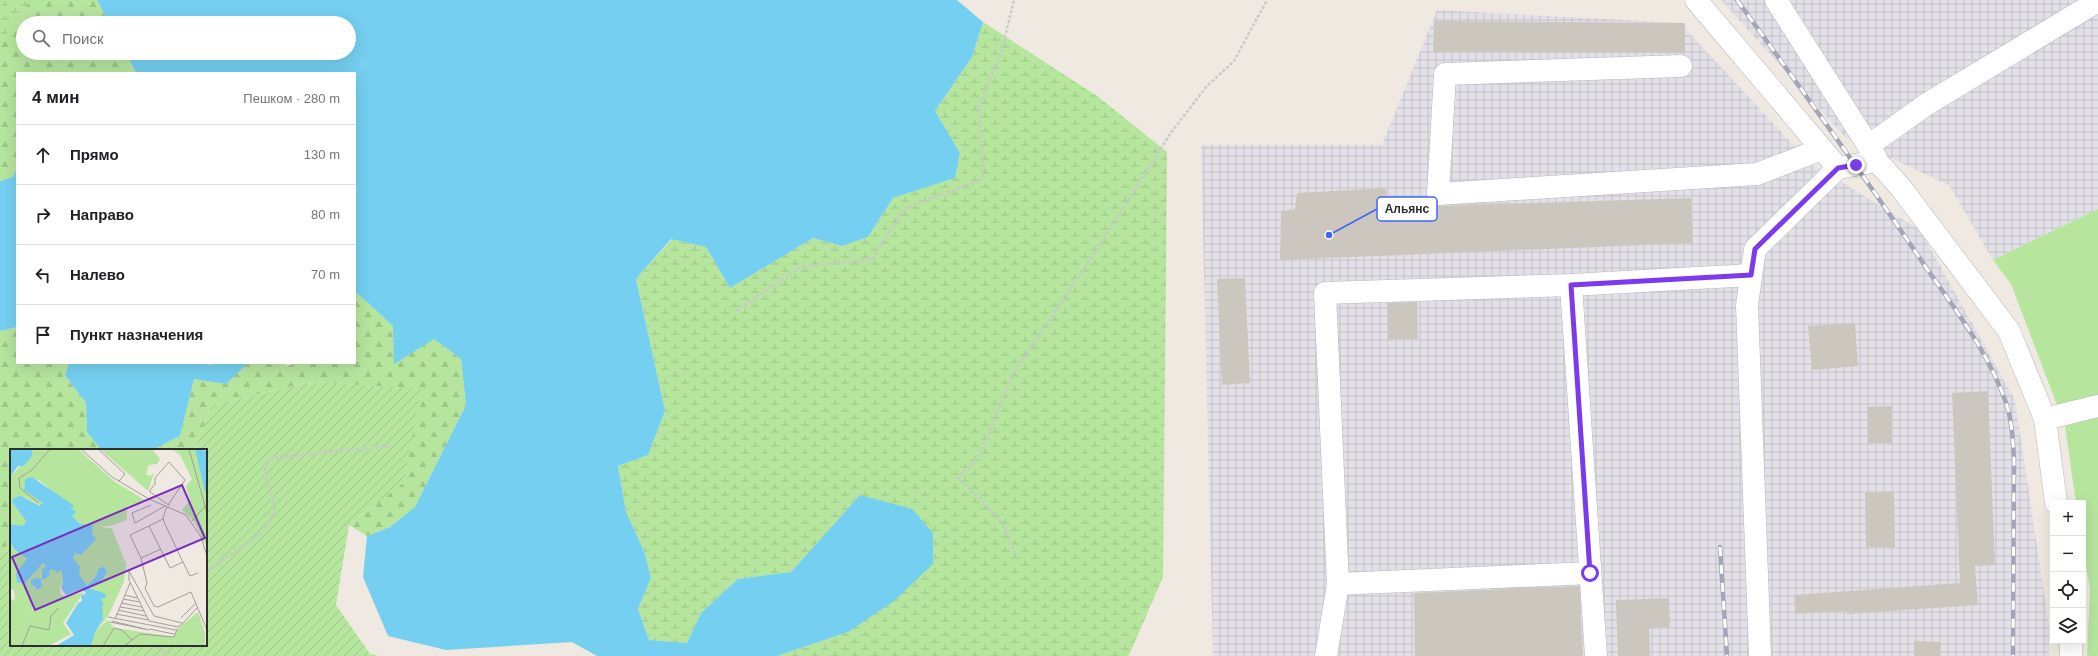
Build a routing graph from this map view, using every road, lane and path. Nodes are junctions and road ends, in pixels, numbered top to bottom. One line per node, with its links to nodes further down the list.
1 (1014, 0): 12 (path)
2 (1267, 0): 17 (path)
3 (1696, 0): 7 (lane)
4 (1776, 0): 8 (lane)
5 (2098, 1): 8 (lane)
6 (1682, 66): 7 (lane)
7 (1822, 149): 9 (lane)
8 (1873, 154): 9 (lane); 14 (lane)
9 (1838, 168): 10 (lane)
10 (1751, 275): 11 (lane); 26 (lane)
11 (1571, 285): 19 (lane); 20 (lane)
12 (736, 311)
13 (2098, 406): 14 (lane)
14 (2045, 419): 16 (lane)
15 (391, 446): 18 (path)
16 (2056, 500)
17 (1015, 554)
18 (207, 571)
19 (1590, 573): 20 (lane); 25 (lane)
20 (1338, 584): 24 (lane)
21 (2071, 644): 27 (lane)
22 (155, 646): 23 (path)
23 (171, 656)
24 (1326, 656)
25 (1596, 656)
26 (1760, 656)
27 (2071, 656)

